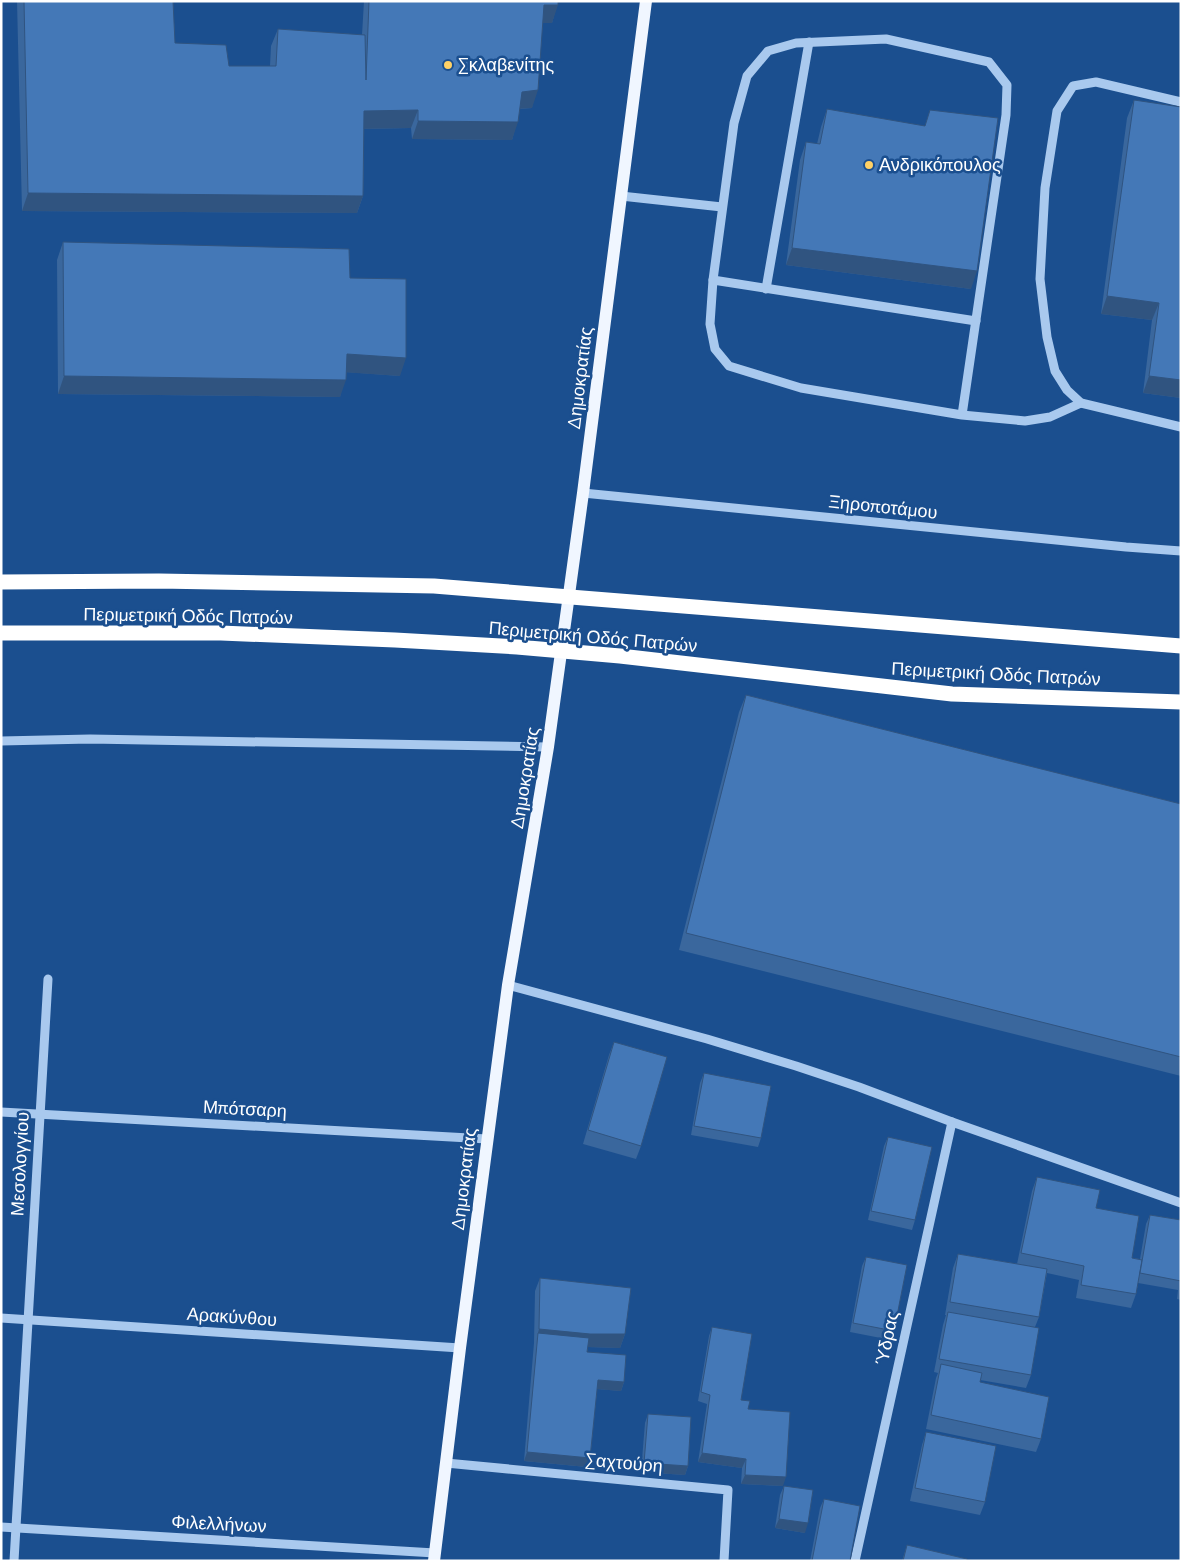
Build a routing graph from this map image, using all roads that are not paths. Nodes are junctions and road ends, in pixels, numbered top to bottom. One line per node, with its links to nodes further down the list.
1 (646, 1): 4 (main road, Δημοκρατίας)
2 (809, 42): 5 (street); 7 (street); 8 (street)
3 (1181, 102): 9 (street)
4 (621, 196): 5 (street); 12 (main road, Δημοκρατίας)
5 (722, 207): 6 (street)
6 (713, 280): 7 (street); 10 (street)
7 (766, 289): 8 (street)
8 (976, 320): 10 (street)
9 (1080, 403): 10 (street); 11 (street)
10 (962, 415)
11 (1181, 427)
12 (583, 493): 13 (street, Ξηροποτάμου); 19 (main road, Δημοκρατίας)
13 (1181, 551)
14 (1, 582): 16 (highway, Περιμετρική Οδός Πατρών)
15 (1, 634): 17 (highway, Περιμετρική Οδός Πατρών)
16 (1181, 646)
17 (1181, 702)
18 (1, 740): 19 (street)
19 (548, 747): 21 (main road, Δημοκρατίας)
20 (48, 979): 23 (street, Μεσολογγίου)
21 (508, 985): 24 (street); 25 (main road, Δημοκρατίας)
22 (1, 1112): 23 (street, Μπότσαρη)
23 (39, 1114): 25 (street, Μπότσαρη); 28 (street, Μεσολογγίου)
24 (952, 1122): 26 (street); 36 (street, Ύδρας)
25 (487, 1139): 29 (main road, Δημοκρατίας)
26 (1181, 1203)
27 (1, 1318): 28 (street, Αρακύνθου)
28 (27, 1320): 29 (street, Αρακύνθου); 32 (street, Μεσολογγίου)
29 (460, 1348): 30 (main road, Δημοκρατίας)
30 (446, 1463): 33 (main road, Δημοκρατίας); 35 (street, Σαχτούρη)
31 (1, 1527): 32 (street, Φιλελλήνων)
32 (15, 1528): 33 (street, Φιλελλήνων); 34 (street, Μεσολογγίου)
33 (434, 1557)
34 (14, 1561)
35 (724, 1561)
36 (855, 1561)

